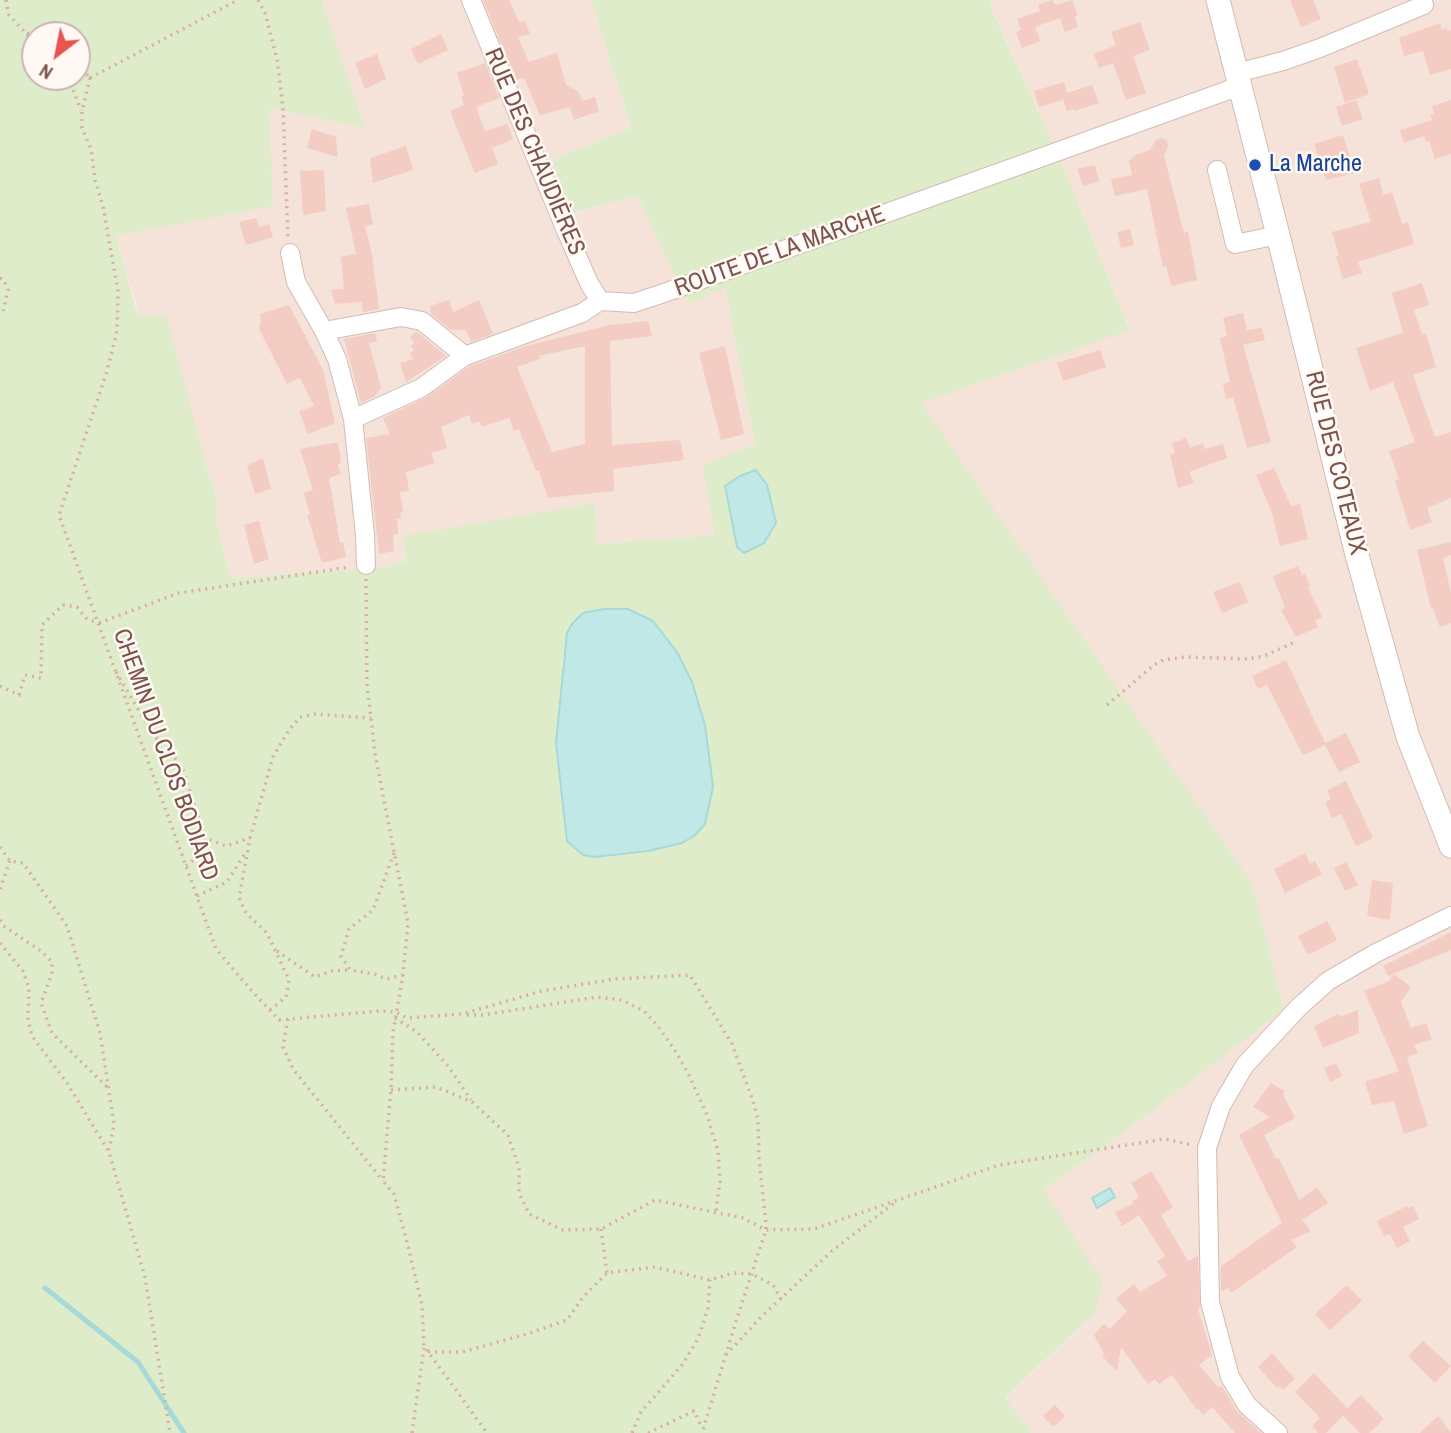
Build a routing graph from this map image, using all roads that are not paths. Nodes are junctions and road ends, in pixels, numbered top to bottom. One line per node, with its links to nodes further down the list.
1 (471, 0): 8 (street, RUE DES CHAUDIÈRES)
2 (1218, 0): 4 (street, RUE DES COTEAUX)
3 (1424, 5): 4 (street, ROUTE DE LA MARCHE)
4 (1239, 80): 6 (street, RUE DES COTEAUX); 8 (street, ROUTE DE LA MARCHE)
5 (1217, 170): 6 (street)
6 (1279, 235): 13 (street, RUE DES COTEAUX)
7 (290, 253): 9 (street)
8 (600, 301): 10 (street)
9 (324, 331): 10 (street); 11 (street)
10 (465, 356): 11 (street)
11 (352, 419): 12 (street)
12 (366, 565)
13 (1451, 846)
14 (1451, 916): 15 (street)
15 (1278, 1433)

